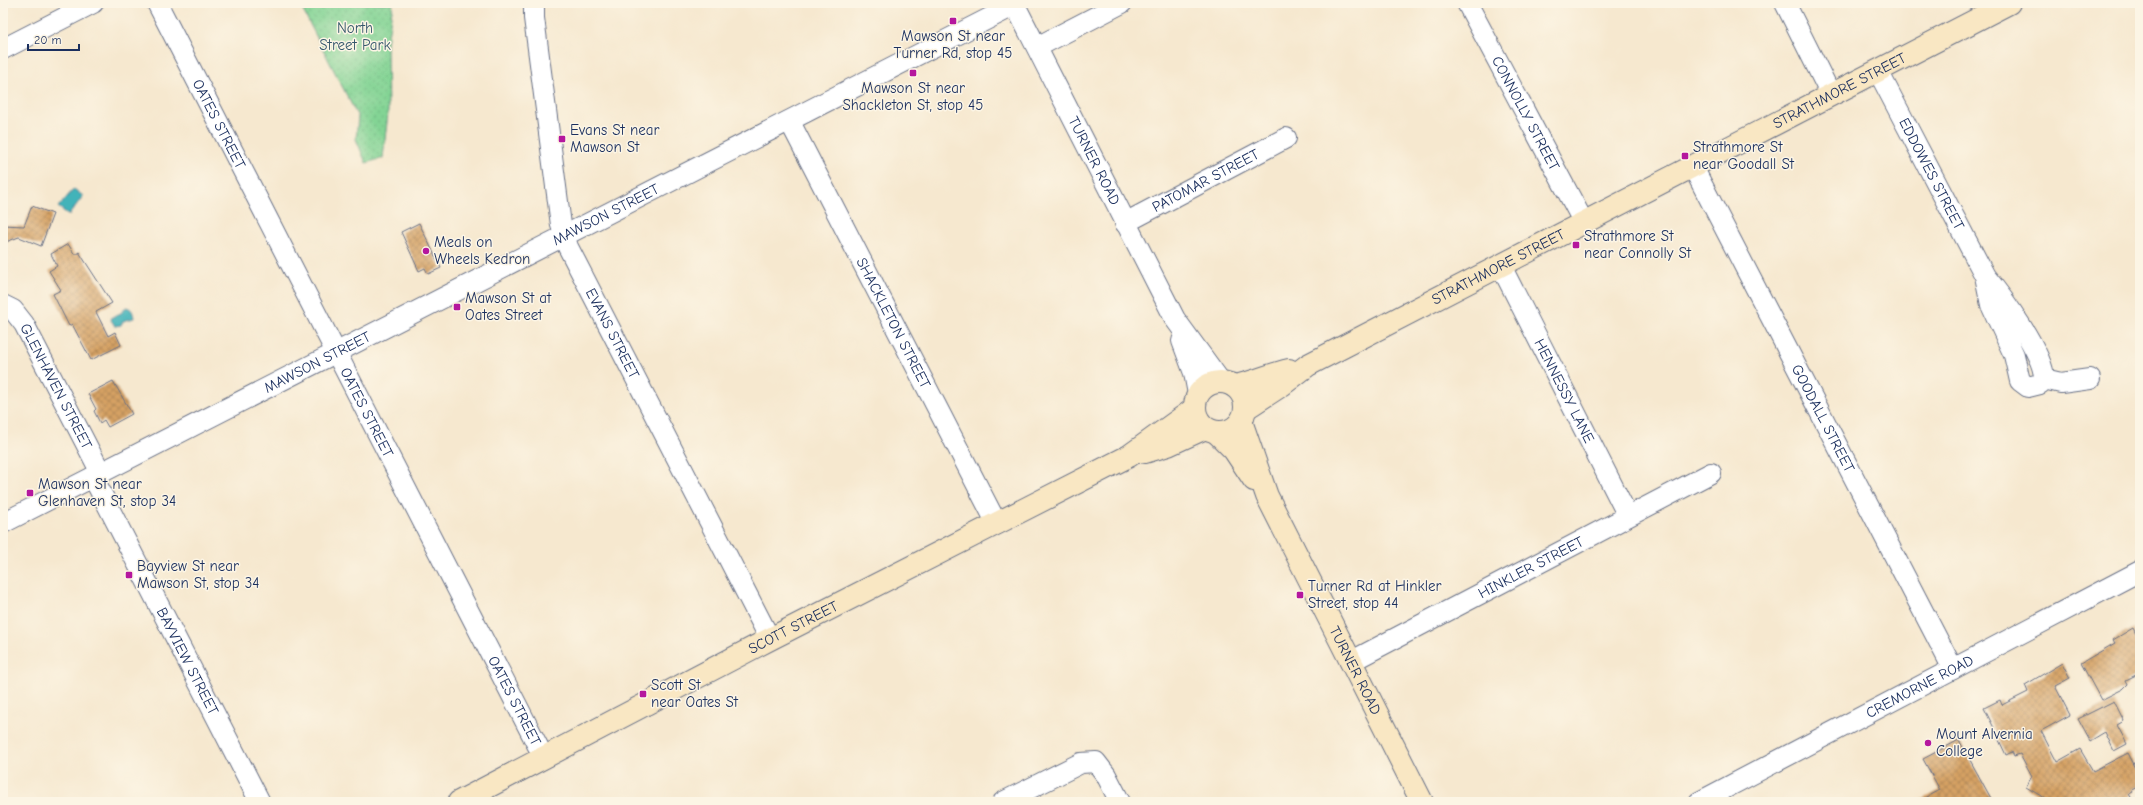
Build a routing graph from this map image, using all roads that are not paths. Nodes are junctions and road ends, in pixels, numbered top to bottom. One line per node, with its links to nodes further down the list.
1 (93, 3): 10 (street)
2 (157, 3): 22 (street, OATES STREET)
3 (534, 3): 18 (street, EVANS STREET)
4 (1122, 3): 9 (street)
5 (1467, 3): 17 (street, CONNOLLY STREET)
6 (1785, 3): 12 (street)
7 (2009, 3): 11 (street, STRATHMORE STREET)
8 (1015, 4): 9 (street, TURNER ROAD); 13 (street, MAWSON STREET)
9 (1037, 47): 16 (street, TURNER ROAD)
10 (3, 49)
11 (1878, 71): 12 (street, STRATHMORE STREET); 24 (street, EDDOWES STREET)
12 (1831, 95): 15 (street, STRATHMORE STREET)
13 (790, 122): 18 (street, MAWSON STREET); 35 (street, SHACKLETON STREET)
14 (1286, 138): 16 (street, PATOMAR STREET)
15 (1693, 167): 17 (street, STRATHMORE STREET); 39 (street, GOODALL STREET)
16 (1125, 223): 21 (street, TURNER ROAD)
17 (1584, 223): 19 (street, STRATHMORE STREET)
18 (564, 237): 22 (street, MAWSON STREET); 37 (street, EVANS STREET)
19 (1501, 266): 23 (street, STRATHMORE STREET); 33 (street, HENNESSY LANE)
20 (6, 301): 31 (street, GLENHAVEN STREET)
21 (1175, 319): 25 (street, TURNER ROAD); 26 (street, TURNER ROAD)
22 (336, 353): 31 (street, MAWSON STREET); 40 (street, OATES STREET)
23 (1308, 365): 25 (street, STRATHMORE STREET); 27 (street, STRATHMORE STREET)
24 (2090, 379)
25 (1228, 384): 26 (street); 27 (street, TURNER ROAD)
26 (1196, 401): 28 (street, TURNER ROAD); 29 (street, SCOTT STREET)
27 (1243, 415): 28 (street); 32 (street, TURNER ROAD)
28 (1211, 431): 29 (street, SCOTT STREET); 32 (street, TURNER ROAD)
29 (1129, 456): 35 (street, SCOTT STREET)
30 (1711, 473): 33 (street, HINKLER STREET)
31 (97, 475): 34 (street, MAWSON STREET); 41 (street, BAYVIEW STREET)
32 (1266, 496): 38 (street, TURNER ROAD)
33 (1628, 516): 38 (street, HINKLER STREET)
34 (3, 523)
35 (997, 524): 37 (street, SCOTT STREET)
36 (2140, 571): 39 (street, CREMORNE ROAD)
37 (770, 640): 40 (street, SCOTT STREET)
38 (1350, 662): 45 (street, TURNER ROAD)
39 (1952, 669): 46 (street, CREMORNE ROAD)
40 (544, 758): 42 (street, SCOTT STREET)
41 (260, 802)
42 (459, 802)
43 (1003, 802): 44 (street)
44 (1120, 802)
45 (1422, 802)
46 (1698, 802)

